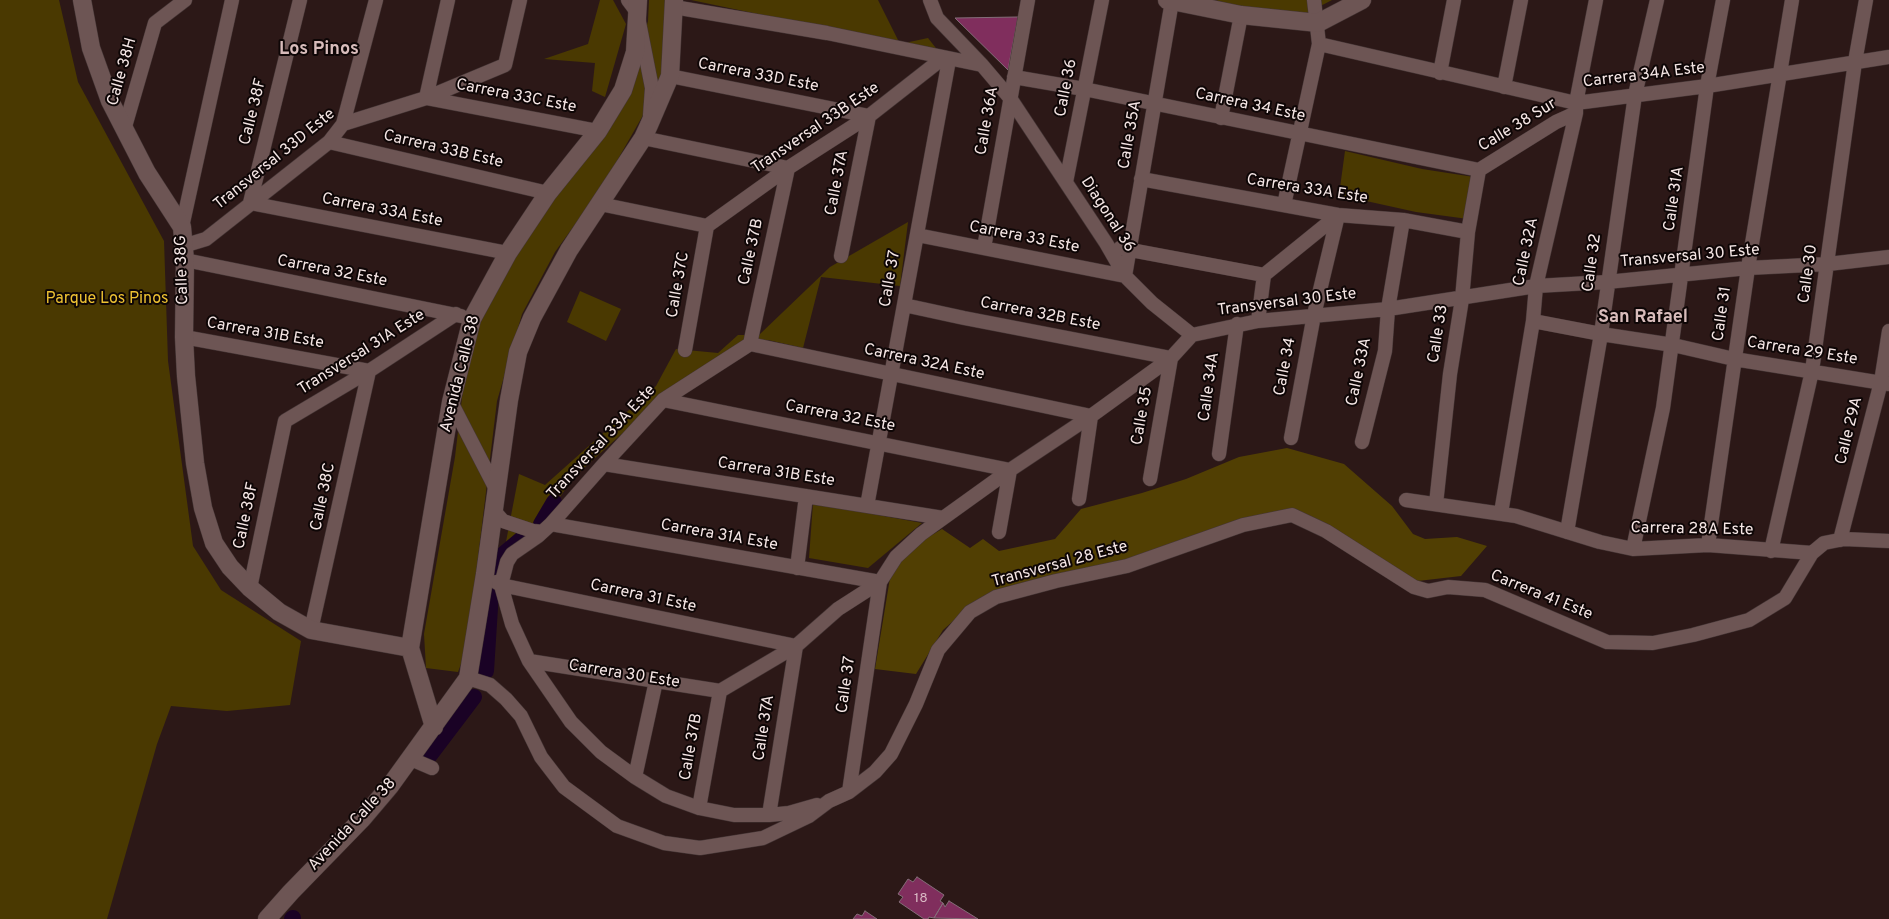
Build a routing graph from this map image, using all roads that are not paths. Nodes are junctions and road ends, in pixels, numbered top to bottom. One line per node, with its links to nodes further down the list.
1 (185, 0): 45 (street, Calle 38H)
2 (232, 0): 61 (street, Calle 38G)
3 (300, 0): 55 (street, Calle 38F)
4 (376, 0): 44 (street)
5 (448, 0): 38 (street)
6 (520, 0): 38 (street, Transversal 33D Este)
7 (930, 0): 29 (street)
8 (1028, 0): 33 (street, Calle 36A)
9 (1102, 0): 36 (street, Calle 36)
10 (1314, 0): 24 (street)
11 (1362, 0): 24 (street)
12 (1454, 0): 30 (street)
13 (1521, 0): 34 (street)
14 (1596, 0): 41 (street, Calle 32A)
15 (1657, 0): 37 (street, Calle 32)
16 (1723, 0): 35 (street, Calle 31A)
17 (1792, 0): 31 (street, Calle 31)
18 (1866, 0): 28 (street, Calle 30)
19 (1170, 1): 23 (street); 40 (street, Calle 35A)
20 (674, 3): 27 (street); 32 (street, Avenida Calle 38)
21 (634, 4): 46 (street, Avenida Calle 38); 47 (street)
22 (83, 5): 45 (street)
23 (1241, 15): 24 (street); 43 (street)
24 (1318, 23): 25 (street)
25 (1319, 44): 30 (street, Carrera 34A Este); 48 (street)
26 (1889, 57): 28 (street, Carrera 34A Este)
27 (946, 59): 29 (street); 42 (street, Transversal 33B Este); 63 (street, Calle 37)
28 (1856, 62): 31 (street, Carrera 34A Este); 71 (street, Calle 30)
29 (982, 65): 39 (street)
30 (1440, 73): 34 (street, Carrera 34A Este)
31 (1779, 74): 35 (street, Carrera 34A Este); 72 (street, Calle 31)
32 (670, 76): 42 (street, Carrera 33D Este); 47 (street, Avenida Calle 38)
33 (1014, 77): 36 (street, Carrera 34 Este); 39 (street, Calle 36A)
34 (1504, 86): 41 (street, Carrera 34A Este)
35 (1707, 86): 37 (street, Carrera 34A Este); 73 (street, Calle 31A)
36 (1084, 89): 40 (street, Carrera 34 Este); 53 (street, Calle 36)
37 (1635, 95): 41 (street, Carrera 34A Este); 76 (street, Calle 32)
38 (426, 98): 44 (street, Transversal 33D Este); 46 (street, Carrera 33C Este)
39 (1010, 98): 53 (street, Diagonal 36); 65 (street, Calle 36A)
40 (1154, 103): 43 (street, Carrera 34 Este); 52 (street, Calle 35A)
41 (1576, 108): 51 (street, Calle 38 Sur); 77 (street, Calle 32A)
42 (869, 116): 50 (street, Transversal 33B Este); 69 (street, Calle 37A)
43 (1221, 118): 48 (street, Carrera 34 Este)
44 (343, 124): 49 (street, Transversal 33D Este)
45 (124, 130): 61 (street)
46 (598, 131): 54 (street, Avenida Calle 38)
47 (646, 131): 50 (street); 56 (street, Avenida Calle 38)
48 (1299, 134): 51 (street, Carrera 34 Este); 57 (street)
49 (329, 142): 54 (street, Carrera 33B Este); 55 (street, Transversal 33D Este)
50 (788, 168): 60 (street, Transversal 33B Este); 90 (street, Calle 37B)
51 (1479, 170): 62 (street, Calle 33)
52 (1142, 179): 57 (street, Carrera 33A Este); 66 (street, Calle 35A)
53 (1066, 182): 64 (street, Diagonal 36)
54 (548, 193): 68 (street, Avenida Calle 38)
55 (250, 203): 67 (street, Transversal 33D Este); 68 (street, Carrera 33A Este)
56 (600, 204): 60 (street); 110 (street, Avenida Calle 38)
57 (1284, 205): 58 (street, Carrera 33A Este)
58 (1338, 215): 59 (street, Carrera 33A Este); 74 (street); 81 (street, Calle 34)
59 (1403, 220): 62 (street, Carrera 33A Este); 80 (street, Calle 33A)
60 (707, 226): 92 (street, Calle 37C)
61 (182, 227): 67 (street, Calle 38G)
62 (1468, 232): 78 (street, Calle 33)
63 (917, 235): 65 (street, Carrera 33 Este); 79 (street, Calle 37)
64 (1106, 243): 66 (street); 75 (street, Diagonal 36)
65 (984, 248): 75 (street, Carrera 33 Este)
66 (1129, 250): 74 (street); 75 (street, Calle 35A)
67 (184, 253): 82 (street, Carrera 32 Este); 89 (street, Calle 38G)
68 (508, 253): 82 (street, Avenida Calle 38)
69 (841, 256)
70 (1889, 257): 71 (street, Transversal 30 Este)
71 (1828, 264): 72 (street, Transversal 30 Este); 96 (street, Calle 30)
72 (1748, 268): 73 (street, Transversal 30 Este); 94 (street, Calle 31)
73 (1682, 274): 76 (street, Transversal 30 Este); 91 (street, Calle 31A)
74 (1264, 275): 83 (street)
75 (1125, 276): 88 (street, Diagonal 36)
76 (1607, 282): 77 (street, Transversal 30 Este); 87 (street, Calle 32)
77 (1536, 286): 78 (street, Transversal 30 Este); 84 (street, Calle 32A)
78 (1462, 299): 80 (street, Transversal 30 Este); 114 (street, Calle 33)
79 (904, 305): 93 (street, Carrera 32B Este); 97 (street, Calle 37)
80 (1388, 309): 81 (street, Transversal 30 Este); 104 (street, Calle 33A)
81 (1314, 316): 83 (street, Transversal 30 Este); 103 (street, Calle 34)
82 (464, 317): 95 (street, Transversal 31A Este); 100 (street, Avenida Calle 38)
83 (1258, 321): 85 (street, Transversal 30 Este)
84 (1533, 321): 87 (street, Carrera 29 Este); 117 (street, Calle 32A)
85 (1237, 324): 88 (street, Transversal 30 Este); 106 (street, Calle 34A)
86 (1889, 331): 98 (street, Calle 29A)
87 (1601, 334): 91 (street, Carrera 29 Este); 122 (street, Calle 32)
88 (1192, 335): 93 (street)
89 (184, 337): 95 (street, Carrera 31B Este); 133 (street, Calle 38G)
90 (750, 344): 97 (street, Carrera 32A Este); 99 (street, Transversal 33A Este)
91 (1672, 345): 94 (street, Carrera 29 Este); 126 (street, Calle 31A)
92 (685, 350)
93 (1171, 358): 101 (street); 109 (street, Calle 35)
94 (1734, 359): 96 (street, Carrera 29 Este); 125 (street, Calle 31)
95 (369, 371): 102 (street, Transversal 31A Este); 134 (street, Calle 38C)
96 (1812, 371): 98 (street, Carrera 29 Este); 127 (street, Calle 30)
97 (892, 374): 101 (street, Carrera 32A Este); 105 (street, Calle 37)
98 (1885, 383): 123 (street, Calle 29A)
99 (663, 400): 105 (street, Carrera 32 Este); 107 (street, Transversal 33A Este)
100 (451, 402): 110 (street); 136 (street, Avenida Calle 38)
101 (1091, 416): 108 (street); 112 (street)
102 (285, 421): 133 (street, Calle 38F)
103 (1291, 438)
104 (1362, 442)
105 (879, 443): 108 (street, Carrera 32 Este); 115 (street, Calle 37)
106 (1219, 454)
107 (604, 464): 111 (street, Carrera 31B Este); 120 (street, Transversal 33A Este)
108 (1010, 470): 118 (street); 121 (street)
109 (1150, 479)
110 (497, 490): 116 (street, Avenida Calle 38)
111 (806, 496): 115 (street, Carrera 31B Este); 129 (street)
112 (1079, 499)
113 (1406, 500): 114 (street, Carrera 28A Este)
114 (1436, 504): 117 (street, Carrera 28A Este)
115 (868, 506): 118 (street, Carrera 31B Este)
116 (494, 511): 120 (street, Carrera 31A Este); 130 (street, Avenida Calle 38)
117 (1501, 513): 122 (street, Carrera 28A Este)
118 (943, 518): 131 (street)
119 (1243, 524): 128 (street, Carrera 41 Este); 145 (street, Transversal 28 Este)
120 (547, 528): 129 (street, Carrera 31A Este); 132 (street, Transversal 33A Este)
121 (999, 532)
122 (1567, 532): 126 (street, Carrera 28A Este)
123 (1840, 540): 124 (street); 128 (street)
124 (1889, 541)
125 (1708, 545): 126 (street, Carrera 28A Este); 127 (street, Carrera 28A Este)
126 (1633, 549)
127 (1771, 551): 128 (street, Carrera 28A Este)
128 (1812, 553)
129 (797, 568): 131 (street, Carrera 31A Este)
130 (485, 574): 132 (street, Carrera 31 Este); 138 (street, Avenida Calle 38)
131 (880, 582): 135 (street); 145 (street, Calle 37)
132 (501, 586): 135 (street, Carrera 31 Este); 137 (street)
133 (250, 588): 134 (street)
134 (311, 630): 136 (street)
135 (796, 646): 140 (street); 148 (street, Calle 37A)
136 (410, 648): 141 (street, Avenida Calle 38)
137 (529, 660): 139 (street, Carrera 30 Este); 144 (street)
138 (468, 678): 141 (street, Avenida Calle 38); 146 (street, Transversal 28 Este)
139 (656, 681): 140 (street, Carrera 30 Este); 144 (street)
140 (720, 691): 147 (street, Calle 37B)
141 (434, 727): 142 (street, Avenida Calle 38)
142 (411, 759): 143 (street); 149 (street, Avenida Calle 38)
143 (432, 768)
144 (635, 777): 147 (street)
145 (849, 792): 146 (street, Transversal 28 Este)
146 (829, 801): 148 (street)
147 (699, 808): 148 (street)
148 (769, 815)
149 (267, 919)

